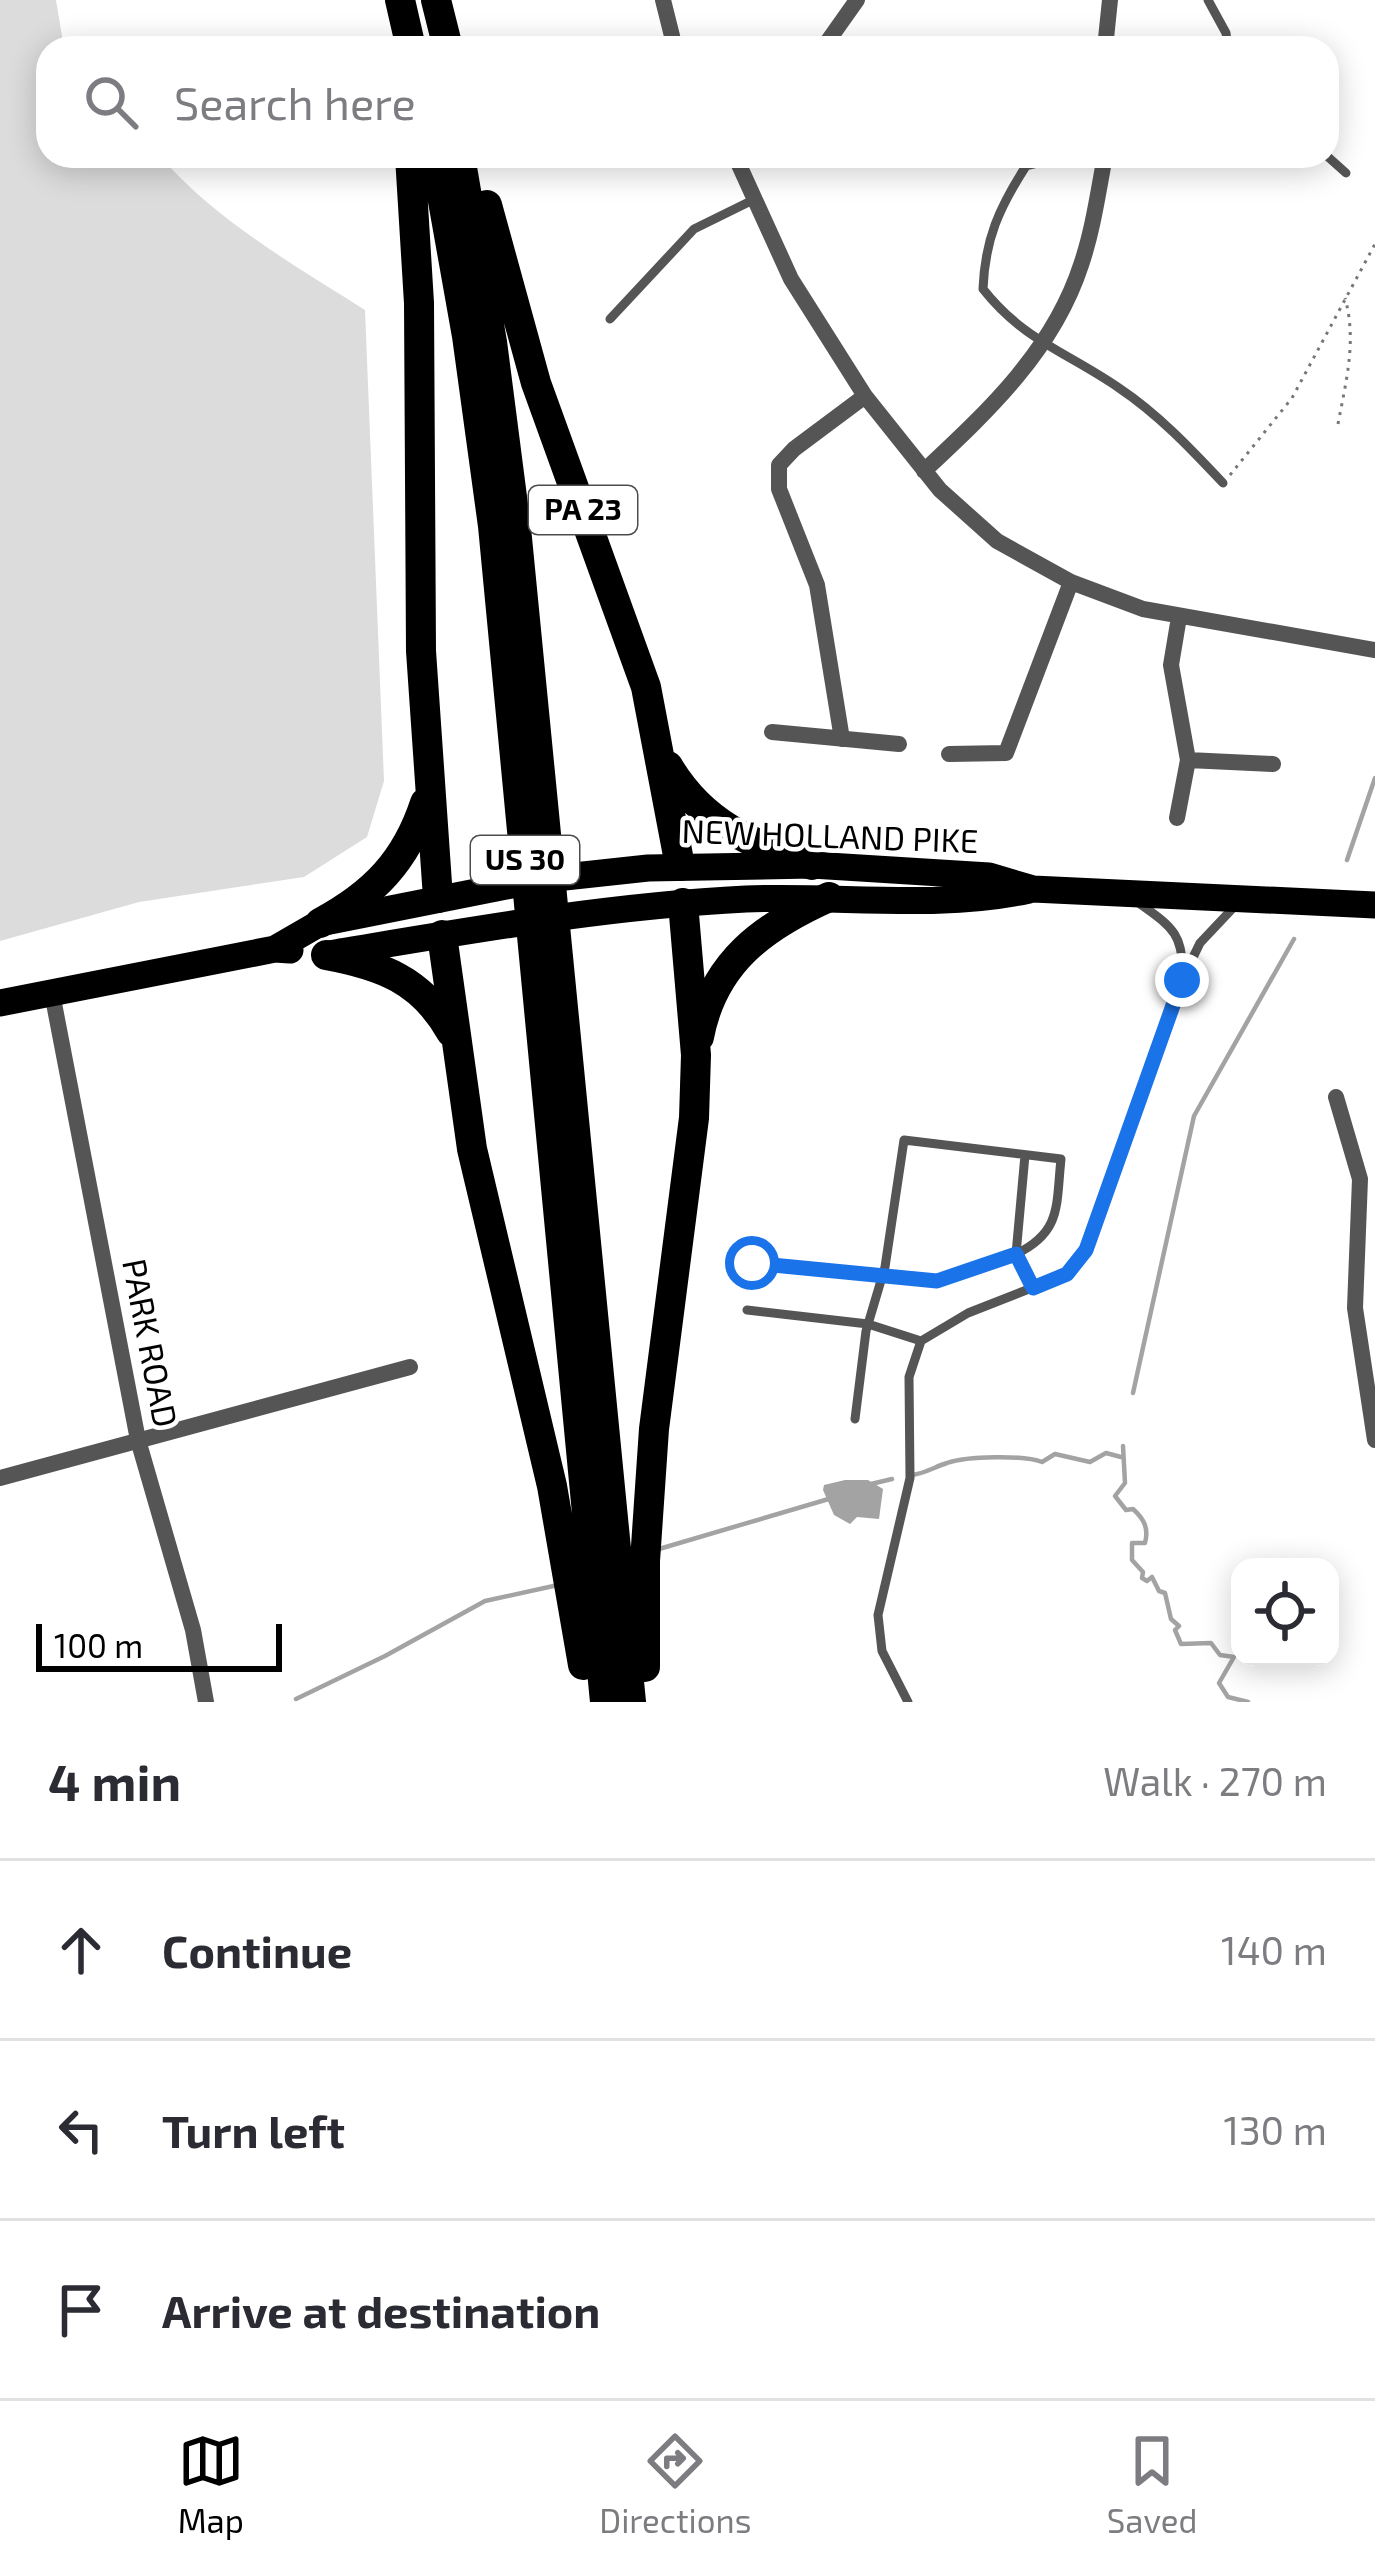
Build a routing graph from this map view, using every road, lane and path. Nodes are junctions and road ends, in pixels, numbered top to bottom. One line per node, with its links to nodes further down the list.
1 (397, 0): 7 (highway); 8 (highway)
2 (434, 0): 9 (highway)
3 (663, 0): 10 (street)
4 (857, 0): 11 (street)
5 (1110, 0): 12 (street)
6 (1208, 0): 13 (lane)
7 (398, 36)
8 (408, 36)
9 (442, 36)
10 (671, 36)
11 (832, 36)
12 (1106, 36)
13 (1225, 36)
14 (1339, 167): 22 (lane)
15 (411, 168): 42 (highway)
16 (437, 168): 76 (highway, US 30)
17 (462, 168): 76 (highway, US 30)
18 (478, 168): 38 (highway, PA 23)
19 (742, 168): 23 (street)
20 (1025, 168): 27 (lane)
21 (1104, 168): 27 (street)
22 (1346, 173)
23 (757, 198): 26 (lane); 28 (street)
24 (1375, 244): 25 (path)
25 (1345, 296): 29 (path); 31 (path)
26 (610, 320)
27 (1042, 344): 30 (street); 31 (lane)
28 (865, 396): 30 (street); 36 (street)
29 (1338, 424)
30 (924, 471): 32 (street)
31 (1223, 483)
32 (1071, 582): 33 (street); 39 (street)
33 (1179, 617): 34 (street); 40 (street)
34 (1375, 650)
35 (772, 732): 36 (street)
36 (842, 739): 37 (street)
37 (898, 744)
38 (661, 754): 44 (highway); 45 (highway, PA 23)
39 (949, 754)
40 (1188, 760): 41 (street); 43 (street)
41 (1273, 764)
42 (429, 792): 49 (highway); 53 (highway)
43 (1177, 818)
44 (812, 865): 45 (main road, NEW HOLLAND PIKE); 46 (main road, NEW HOLLAND PIKE)
45 (680, 866): 49 (main road, NEW HOLLAND PIKE); 51 (main road, PA 23)
46 (1033, 890): 47 (main road, NEW HOLLAND PIKE); 48 (main road, NEW HOLLAND PIKE)
47 (1126, 894): 50 (main road, NEW HOLLAND PIKE); 57 (lane)
48 (830, 897): 51 (main road, NEW HOLLAND PIKE); 61 (highway)
49 (438, 898): 53 (main road, NEW HOLLAND PIKE); 54 (main road)
50 (1244, 898): 52 (main road, NEW HOLLAND PIKE); 57 (lane)
51 (683, 903): 54 (main road, NEW HOLLAND PIKE); 61 (highway)
52 (1375, 904)
53 (320, 923): 55 (main road, NEW HOLLAND PIKE)
54 (442, 935): 56 (main road, NEW HOLLAND PIKE); 60 (highway)
55 (275, 949): 56 (main road, NEW HOLLAND PIKE); 58 (main road, NEW HOLLAND PIKE)
56 (326, 955): 60 (highway)
57 (1182, 980): 67 (lane)
58 (52, 993): 59 (main road, NEW HOLLAND PIKE); 74 (street, PARK ROAD)
59 (0, 1003)
60 (457, 1043): 76 (highway)
61 (696, 1055): 76 (highway)
62 (1336, 1097): 73 (street)
63 (1025, 1155): 64 (lane); 64 (lane); 66 (lane)
64 (1016, 1254): 66 (lane); 67 (lane)
65 (752, 1263): 66 (lane)
66 (882, 1278): 69 (lane)
67 (1033, 1288): 70 (lane)
68 (747, 1310): 69 (lane)
69 (868, 1324): 70 (lane); 72 (lane)
70 (921, 1341): 82 (lane)
71 (410, 1366): 74 (street)
72 (855, 1419)
73 (1374, 1431)
74 (138, 1440): 75 (street); 77 (street, PARK ROAD)
75 (0, 1478)
76 (606, 1568): 78 (highway); 79 (highway, US 30); 80 (highway, US 30); 81 (highway)
77 (206, 1702)
78 (588, 1702)
79 (605, 1702)
80 (631, 1702)
81 (645, 1702)
82 (908, 1702)

